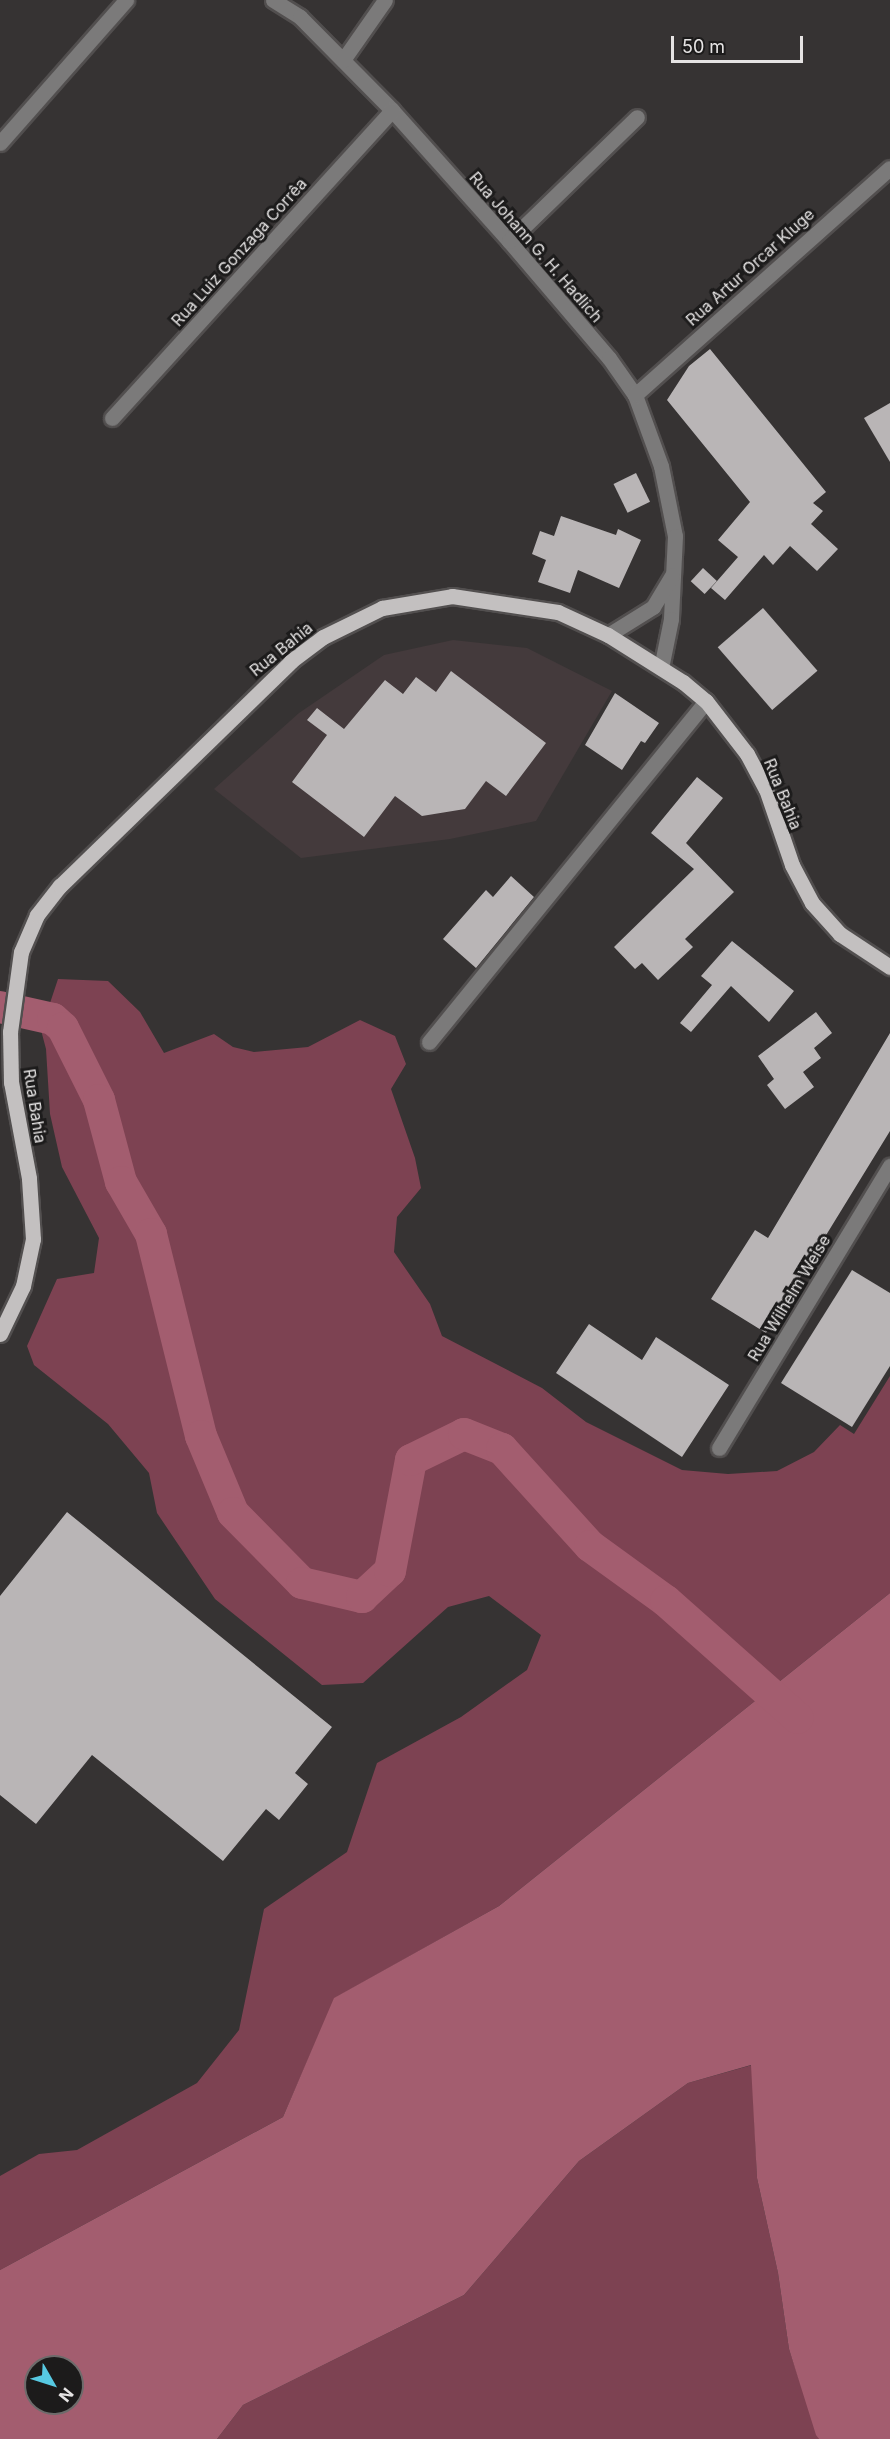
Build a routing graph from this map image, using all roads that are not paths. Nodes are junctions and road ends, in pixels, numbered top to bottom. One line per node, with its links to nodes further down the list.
1 (126, 0): 7 (street)
2 (273, 0): 4 (street, Rua Johann G. H. Hadlich)
3 (384, 0): 4 (street)
4 (343, 60): 5 (street, Rua Johann G. H. Hadlich)
5 (392, 110): 9 (street, Rua Johann G. H. Hadlich); 11 (street, Rua Luiz Gonzaga Corrêa)
6 (637, 117): 9 (street)
7 (0, 143)
8 (890, 168): 10 (street, Rua Artur Orcar Kluge)
9 (509, 241): 10 (street, Rua Johann G. H. Hadlich)
10 (635, 395): 12 (street, Rua Johann G. H. Hadlich)
11 (112, 418)
12 (674, 573): 13 (street); 14 (street, Rua Johann G. H. Hadlich)
13 (653, 607): 14 (street); 15 (street)
14 (671, 619): 16 (street, Rua Johann G. H. Hadlich)
15 (608, 634): 16 (main road, Rua Bahia); 20 (main road, Rua Bahia)
16 (661, 668): 17 (main road, Rua Bahia)
17 (706, 701): 18 (main road, Rua Bahia); 19 (street)
18 (890, 967)
19 (429, 1042)
20 (6, 1081): 22 (main road, Rua Bahia)
21 (890, 1166): 23 (street, Rua Wilhelm Weise)
22 (0, 1334)
23 (719, 1449)

